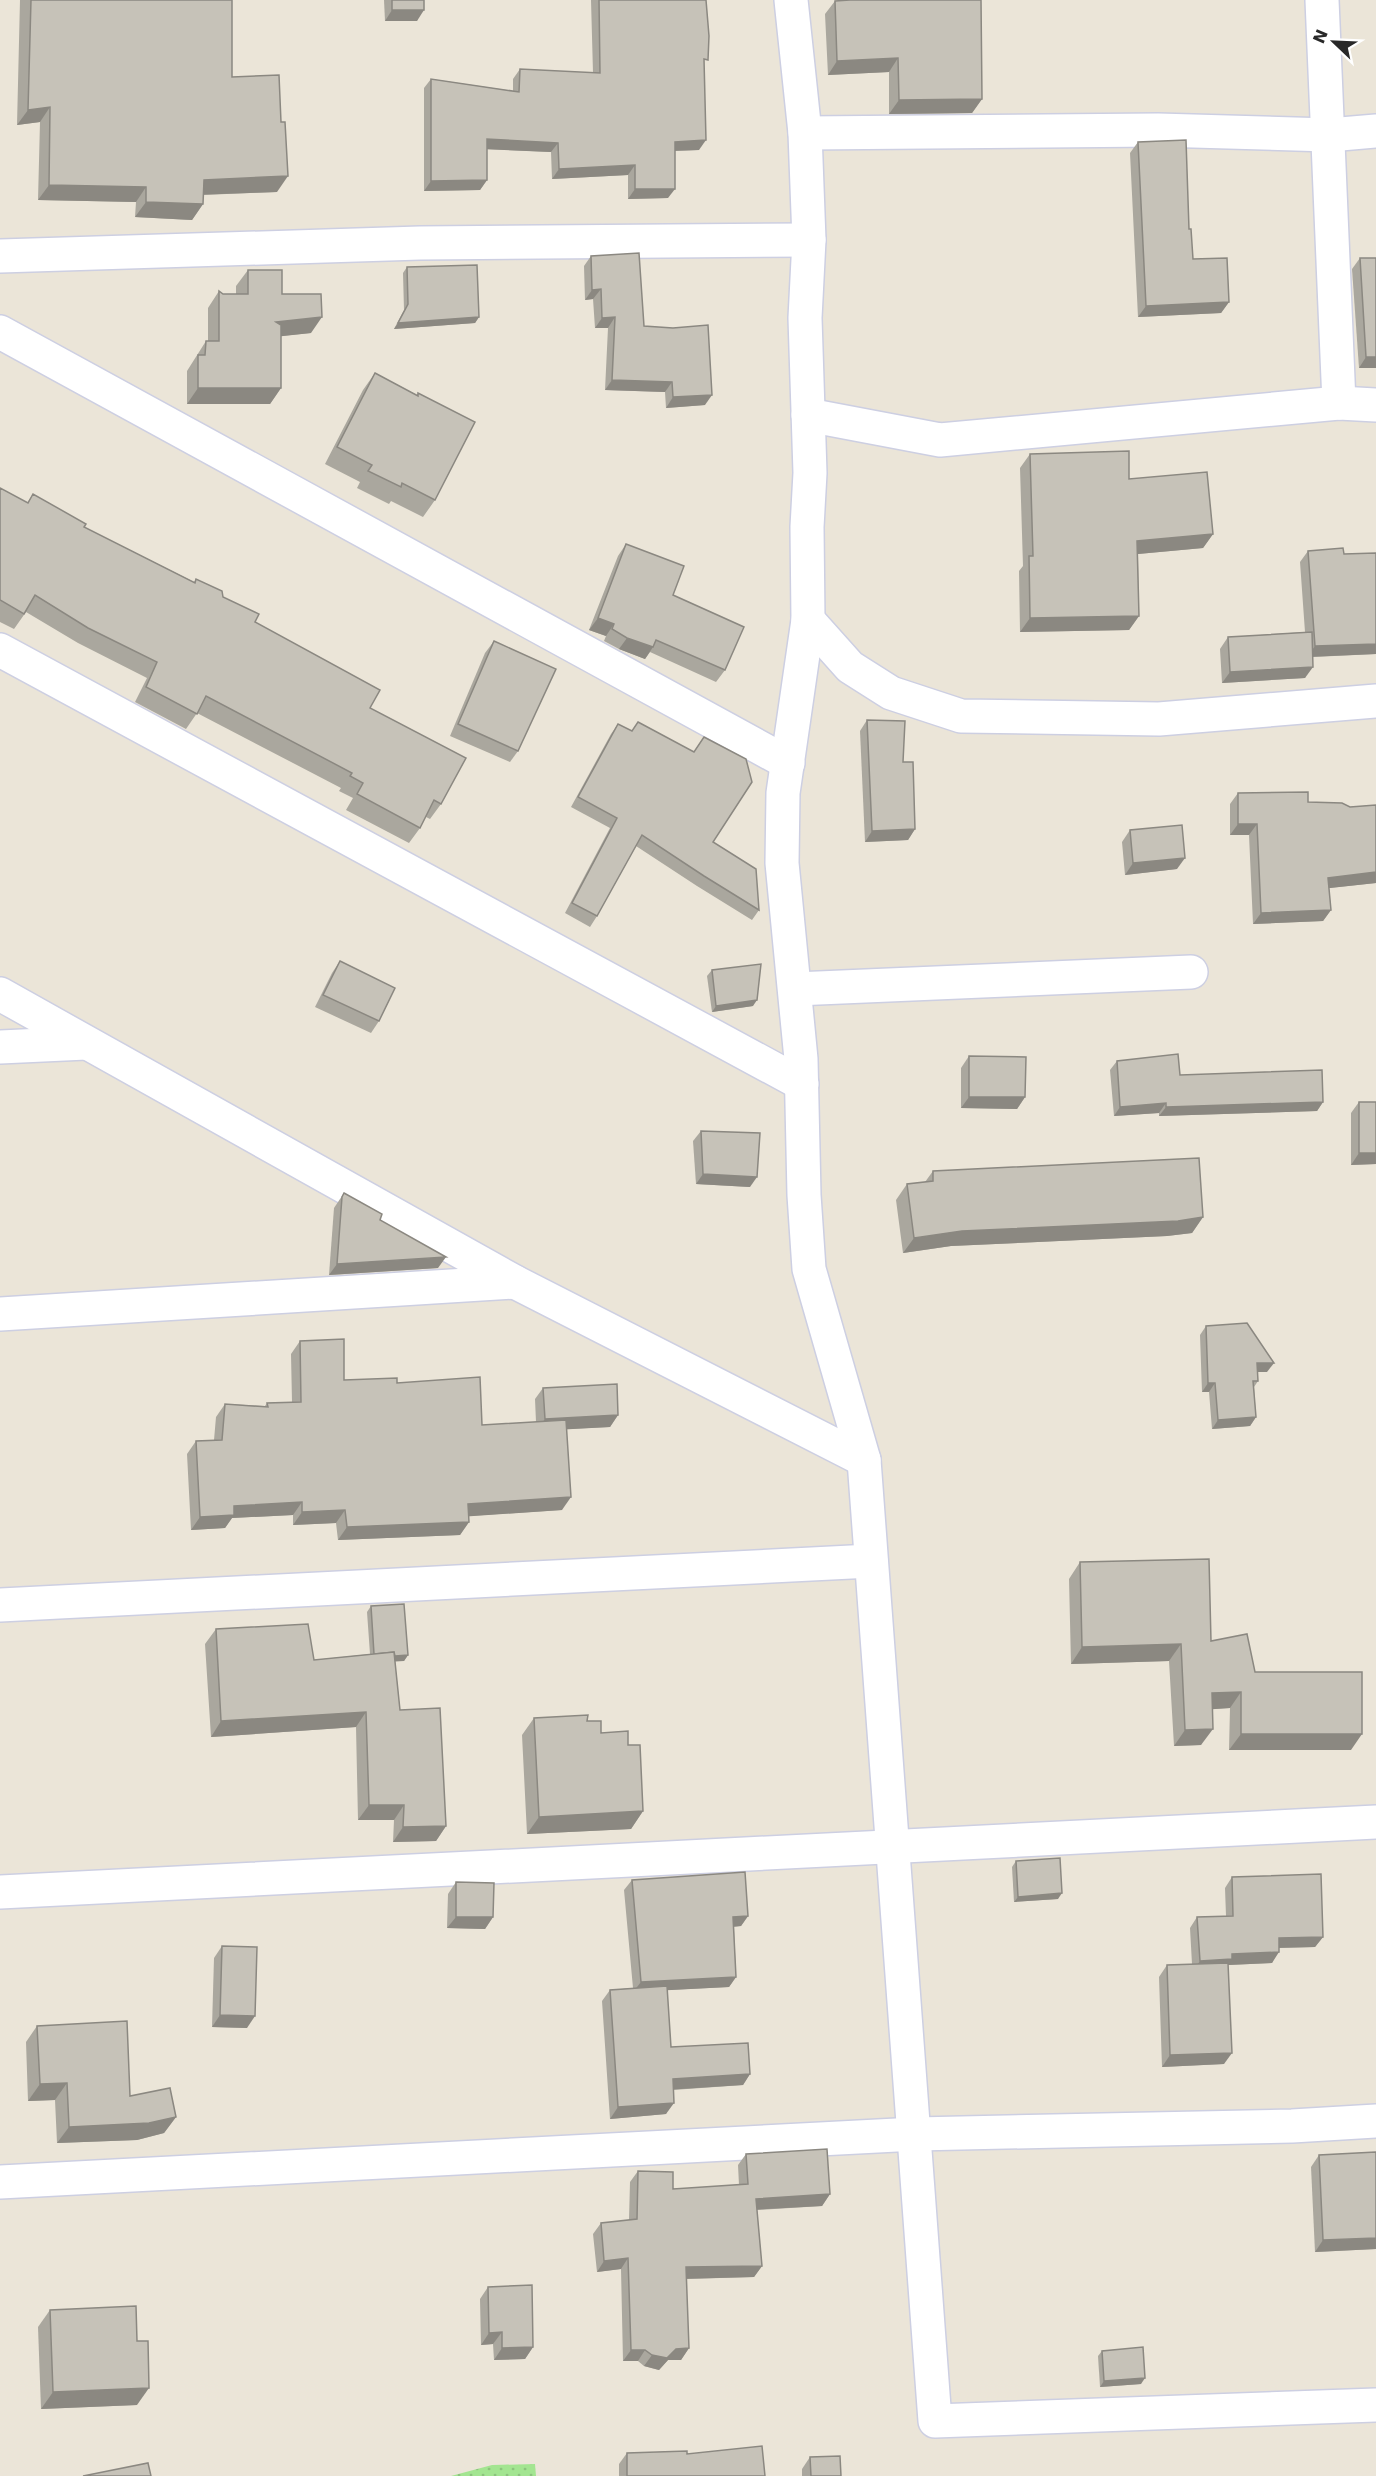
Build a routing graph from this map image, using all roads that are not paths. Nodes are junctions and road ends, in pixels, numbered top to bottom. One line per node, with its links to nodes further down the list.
1 (791, 0): 4 (street)
2 (1322, 0): 5 (street)
3 (1376, 131): 5 (street)
4 (805, 133): 5 (street); 6 (street)
5 (1329, 135): 9 (street)
6 (809, 240): 7 (street); 11 (street)
7 (0, 256)
8 (0, 332): 15 (street)
9 (1339, 402): 10 (street); 11 (street)
10 (1376, 405)
11 (808, 415): 12 (street)
12 (808, 620): 14 (street); 15 (street)
13 (0, 650): 21 (street)
14 (1376, 701)
15 (788, 763): 17 (street)
16 (1191, 972): 17 (street)
17 (795, 988): 21 (street)
18 (0, 994): 19 (street)
19 (86, 1043): 20 (street); 22 (street)
20 (0, 1047)
21 (802, 1084): 24 (street)
22 (515, 1282): 23 (street); 24 (street)
23 (0, 1314)
24 (864, 1460): 25 (street)
25 (870, 1561): 26 (street); 28 (street)
26 (0, 1605)
27 (1376, 1822): 28 (street)
28 (892, 1847): 29 (street); 31 (street)
29 (0, 1893)
30 (1376, 2121): 31 (street)
31 (916, 2134): 32 (street); 33 (street)
32 (0, 2182)
33 (1376, 2405)

